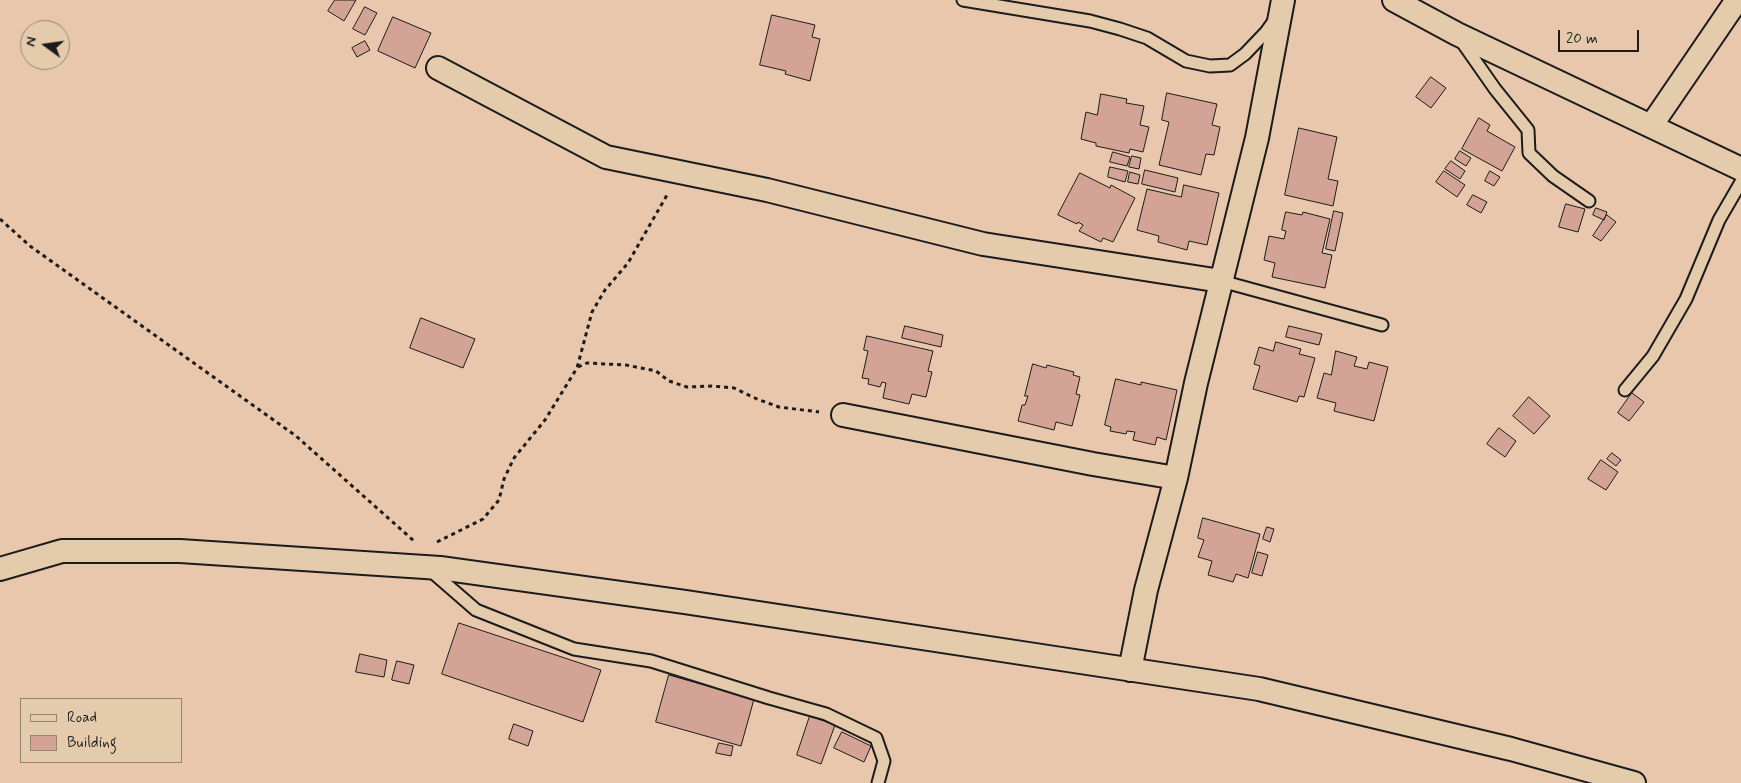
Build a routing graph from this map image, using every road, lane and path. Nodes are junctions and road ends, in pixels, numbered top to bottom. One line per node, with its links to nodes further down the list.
1 (963, 0): 4 (lane)
2 (1394, 0): 5 (street)
3 (1737, 0): 7 (street)
4 (1281, 6): 13 (street)
5 (1456, 34): 7 (street); 11 (lane)
6 (438, 68): 9 (street)
7 (1651, 126): 8 (street)
8 (1741, 169)
9 (695, 175): 13 (street); 15 (path)
10 (1741, 182): 16 (lane)
11 (1589, 201)
12 (0, 219): 19 (path)
13 (1221, 281): 14 (lane); 18 (street)
14 (1382, 325)
15 (577, 368): 17 (path); 19 (path)
16 (1625, 390)
17 (843, 415): 18 (street)
18 (1176, 478): 21 (street)
19 (430, 562): 20 (street); 21 (street); 22 (lane)
20 (0, 569)
21 (1130, 670): 23 (street)
22 (878, 783)
23 (1634, 783)

